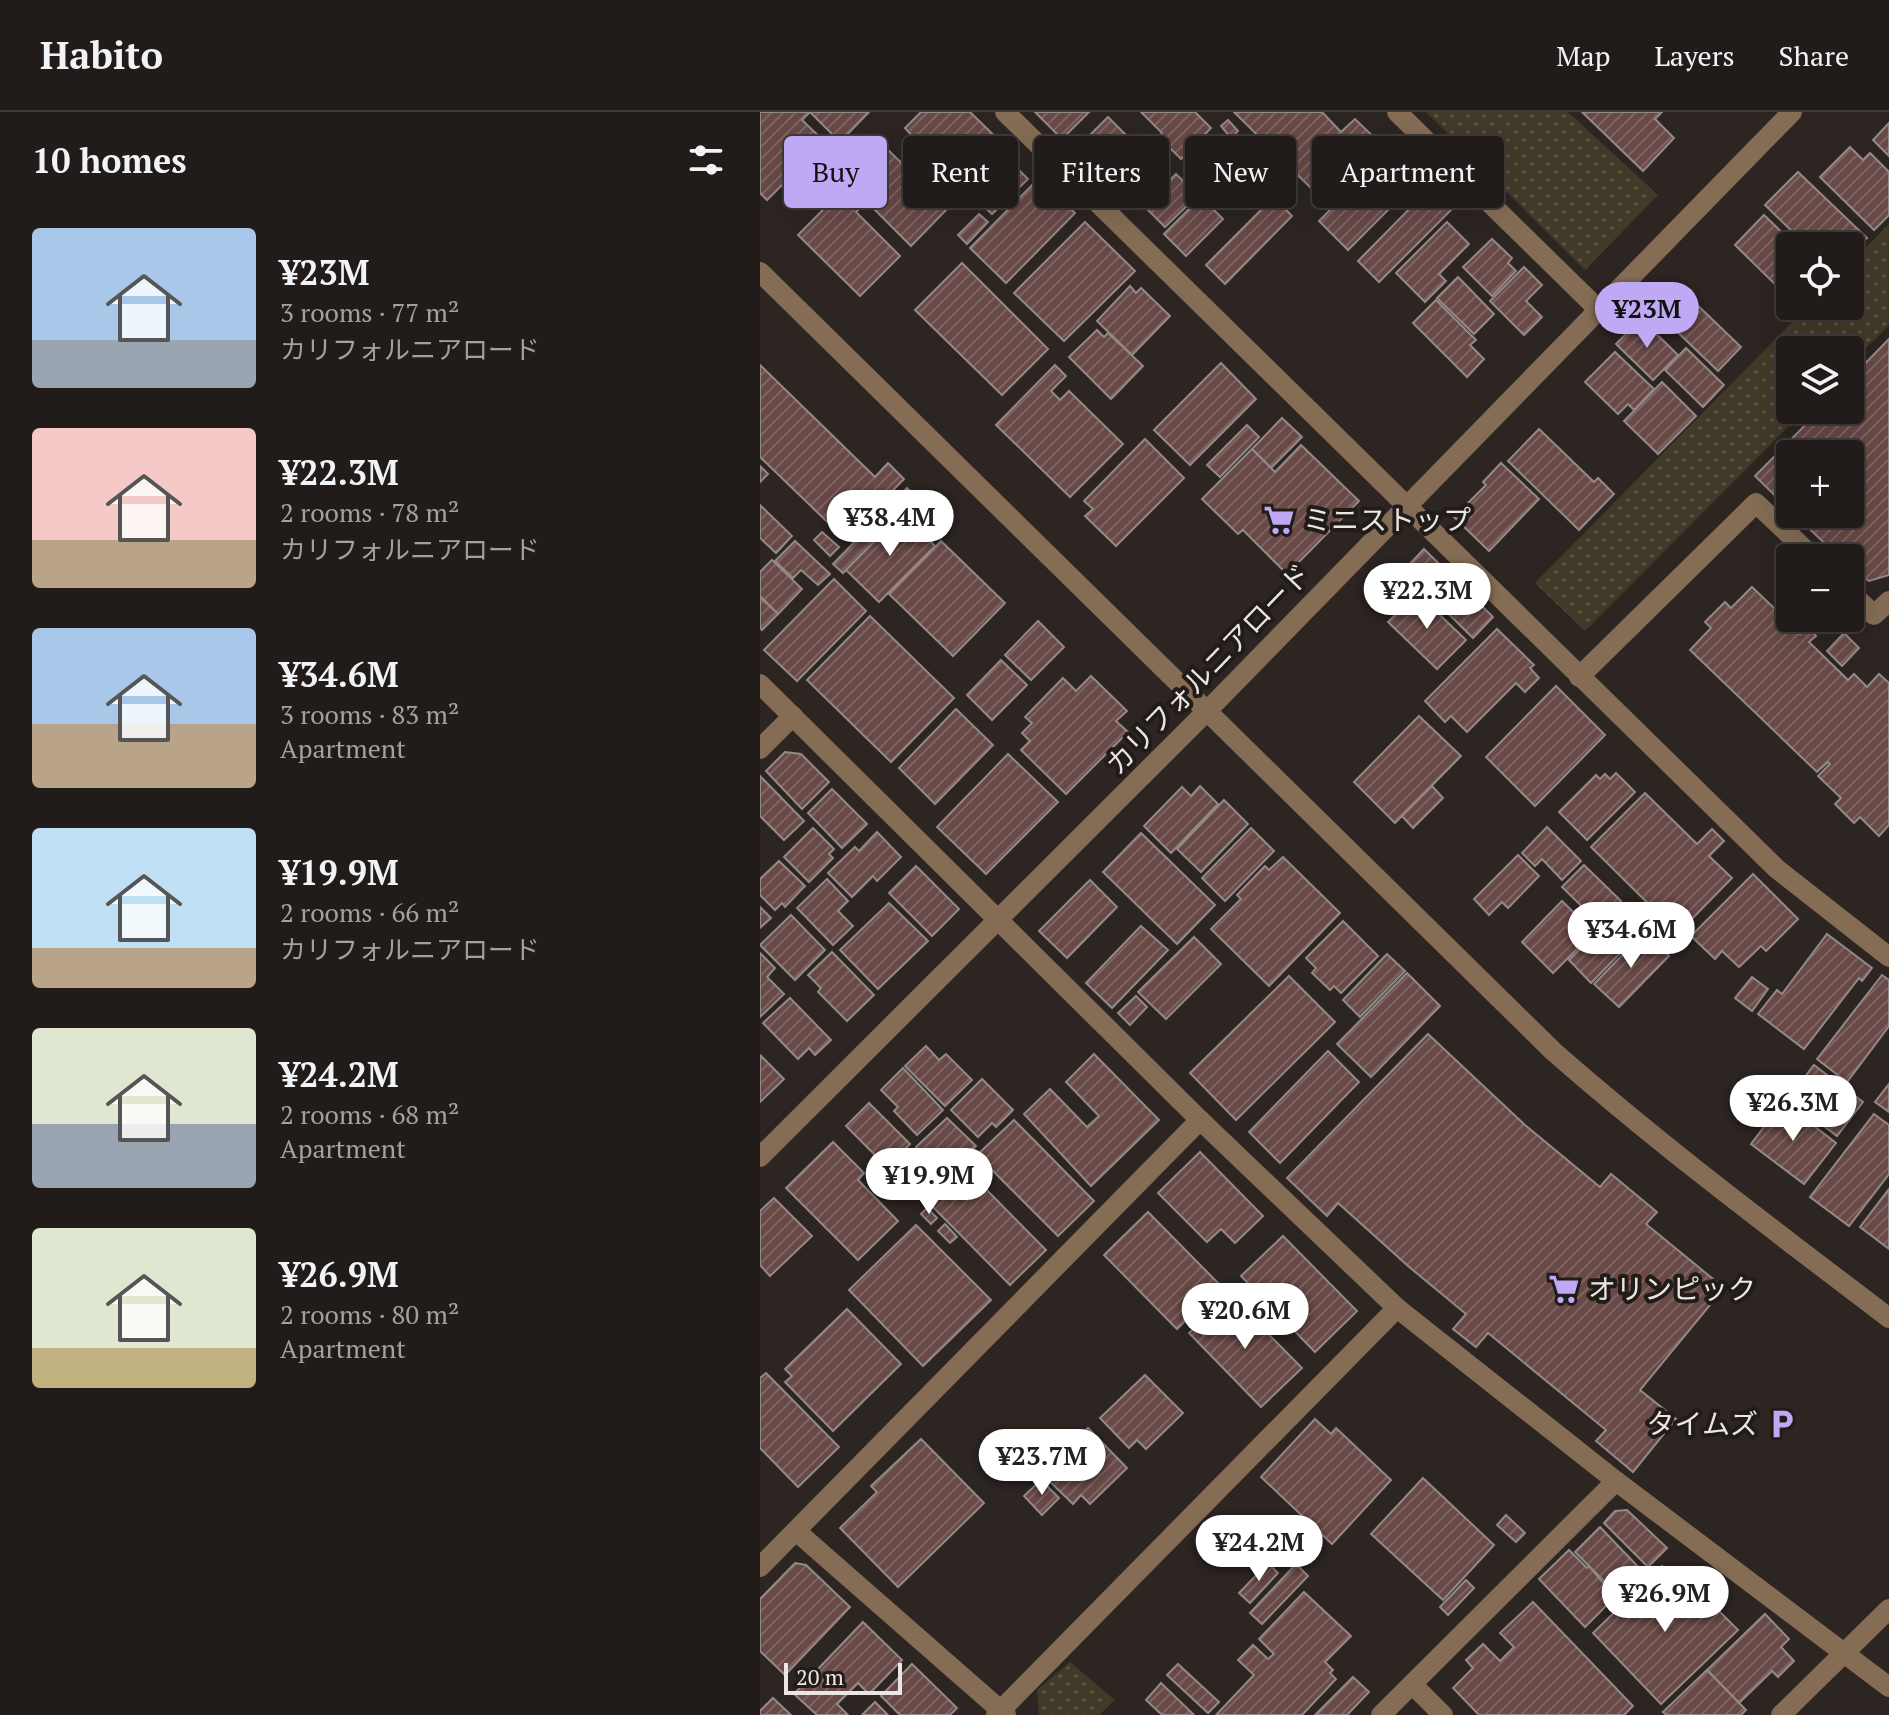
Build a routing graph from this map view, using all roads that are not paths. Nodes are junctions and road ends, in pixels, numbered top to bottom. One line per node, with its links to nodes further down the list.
1 (1005, 112): 6 (street)
2 (1397, 112): 5 (street)
3 (1792, 112): 5 (street, カリフォルニアロード)
4 (760, 272): 12 (street)
5 (1598, 309): 6 (street, カリフォルニアロード)
6 (1405, 507): 10 (street); 12 (street, カリフォルニアロード)
7 (1799, 544): 10 (street)
8 (1889, 601): 9 (street)
9 (1864, 605)
10 (1579, 677): 16 (street)
11 (760, 684): 13 (street)
12 (1207, 711): 15 (street, カリフォルニアロード); 20 (street)
13 (793, 716): 14 (street); 15 (street)
14 (760, 749)
15 (999, 920): 17 (street); 18 (street, カリフォルニアロード)
16 (1889, 957)
17 (1200, 1120): 19 (street); 22 (street)
18 (760, 1157)
19 (1397, 1308): 21 (street); 28 (street)
20 (1889, 1318)
21 (1616, 1481): 25 (street); 26 (street)
22 (796, 1531): 23 (street); 28 (street)
23 (760, 1567)
24 (1889, 1609): 25 (street)
25 (1844, 1654): 27 (street); 31 (street)
26 (1412, 1684): 29 (street); 30 (street)
27 (1889, 1687)
28 (1001, 1713)
29 (1381, 1715)
30 (1443, 1715)
31 (1781, 1715)

